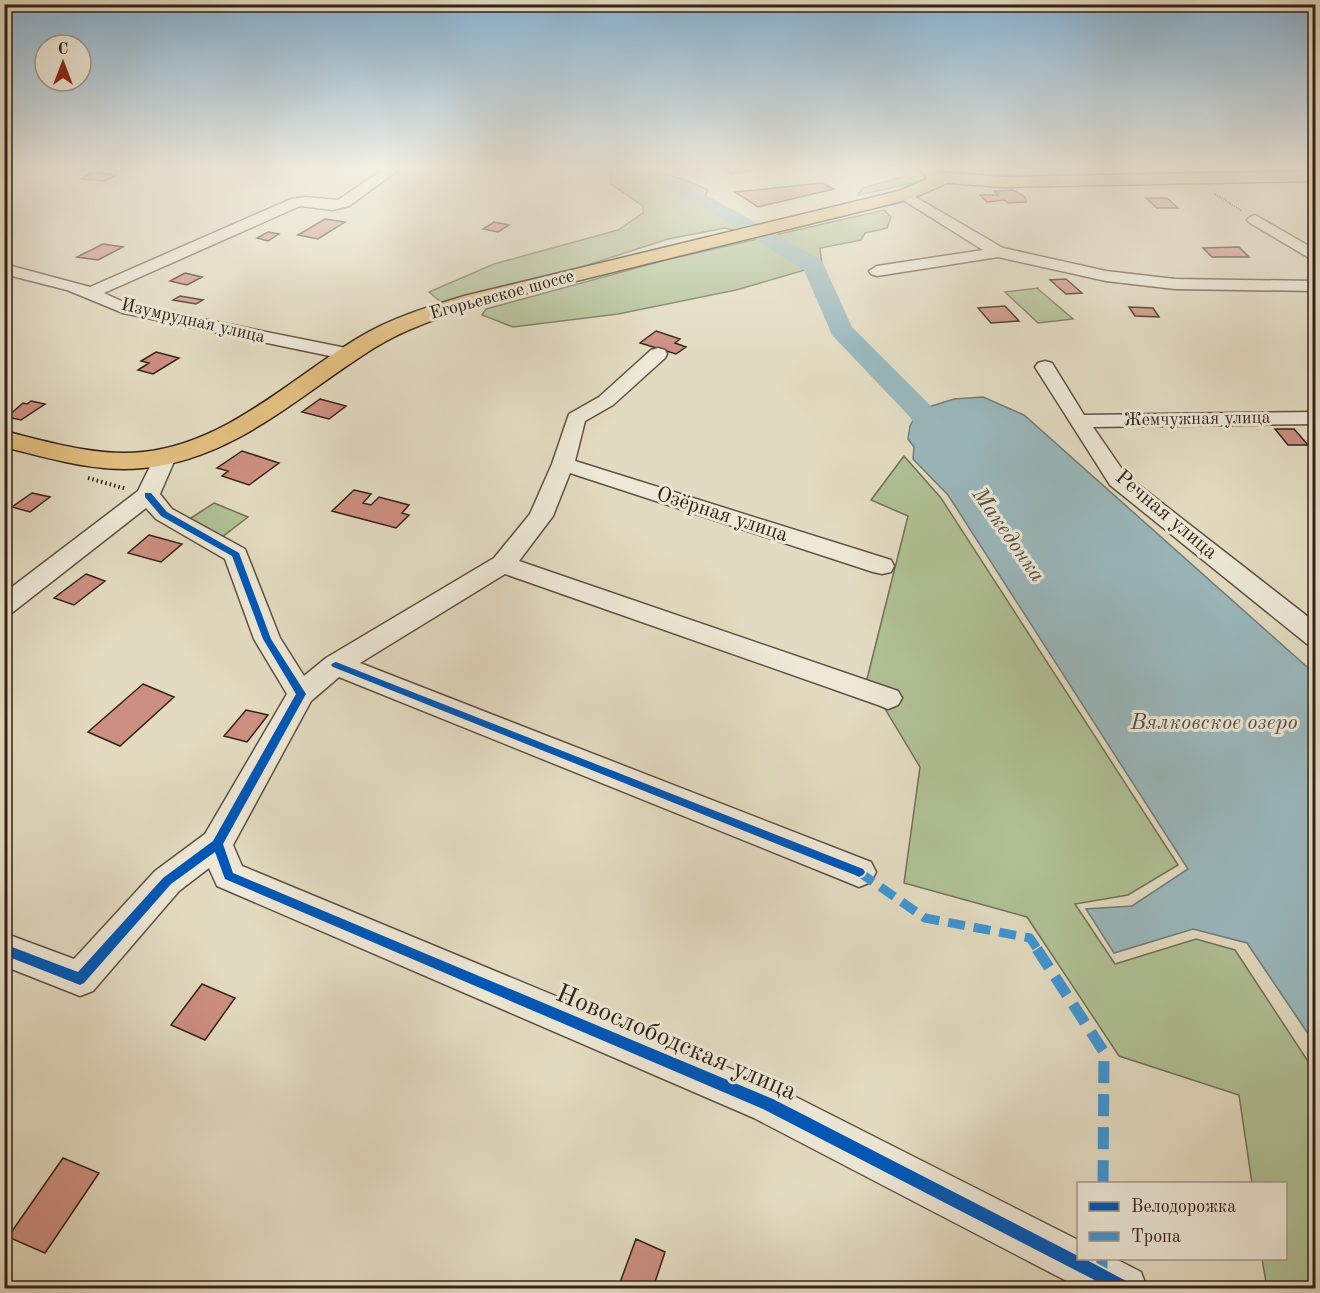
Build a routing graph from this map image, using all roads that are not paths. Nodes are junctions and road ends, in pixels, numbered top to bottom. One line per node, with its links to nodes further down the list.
1 (237, 228): 10 (street)
2 (769, 228): 11 (main road, Егорьевское шоссе)
3 (959, 228): 5 (street)
4 (1269, 228): 6 (street)
5 (998, 252): 8 (street); 9 (street)
6 (1316, 257)
7 (4, 269): 10 (street, Изумрудная улица)
8 (877, 271)
9 (1316, 286)
10 (91, 293): 11 (street, Изумрудная улица)
11 (349, 354): 17 (main road, Егорьевское шоссе)
12 (658, 354): 18 (street)
13 (1045, 367): 15 (street, Речная улица)
14 (1316, 418): 15 (street, Жемчужная улица)
15 (1078, 421): 23 (street, Речная улица)
16 (4, 439): 17 (main road, Егорьевское шоссе)
17 (165, 457): 19 (street)
18 (563, 464): 20 (street); 21 (street, Озёрная улица)
19 (148, 495): 22 (street); 25 (street)
20 (503, 564): 24 (street); 26 (street)
21 (882, 566)
22 (4, 606)
23 (1316, 637)
24 (336, 666): 25 (street); 28 (street)
25 (302, 694): 27 (street)
26 (888, 698)
27 (217, 844): 29 (street); 30 (street, Новослободская улица)
28 (859, 872)
29 (4, 949)
30 (1125, 1288)

